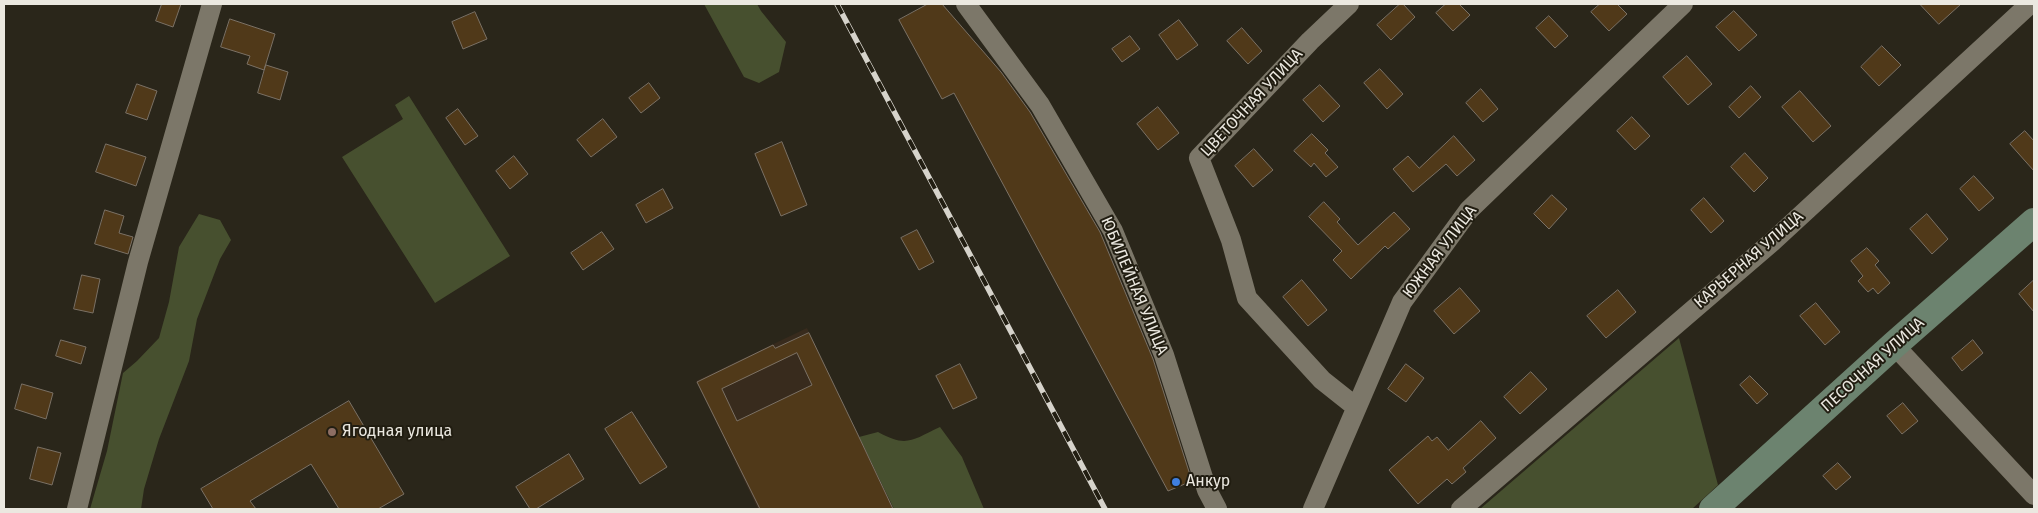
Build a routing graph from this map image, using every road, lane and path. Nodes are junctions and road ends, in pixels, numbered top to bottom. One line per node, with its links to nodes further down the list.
1 (212, 4): 10 (street)
2 (967, 4): 11 (street, ЮБИЛЕЙНАЯ УЛИЦА)
3 (1349, 4): 8 (street, ЦВЕТОЧНАЯ УЛИЦА)
4 (1683, 4): 8 (street, ЮЖНАЯ УЛИЦА)
5 (2030, 4): 13 (street, КАРЬЕРНАЯ УЛИЦА)
6 (2034, 222): 7 (street, ПЕСОЧНАЯ УЛИЦА)
7 (1894, 345): 9 (street); 14 (street, ПЕСОЧНАЯ УЛИЦА)
8 (1356, 407): 12 (street, ЮЖНАЯ УЛИЦА)
9 (2034, 495)
10 (77, 509)
11 (1217, 509)
12 (1313, 509)
13 (1461, 509)
14 (1713, 509)

